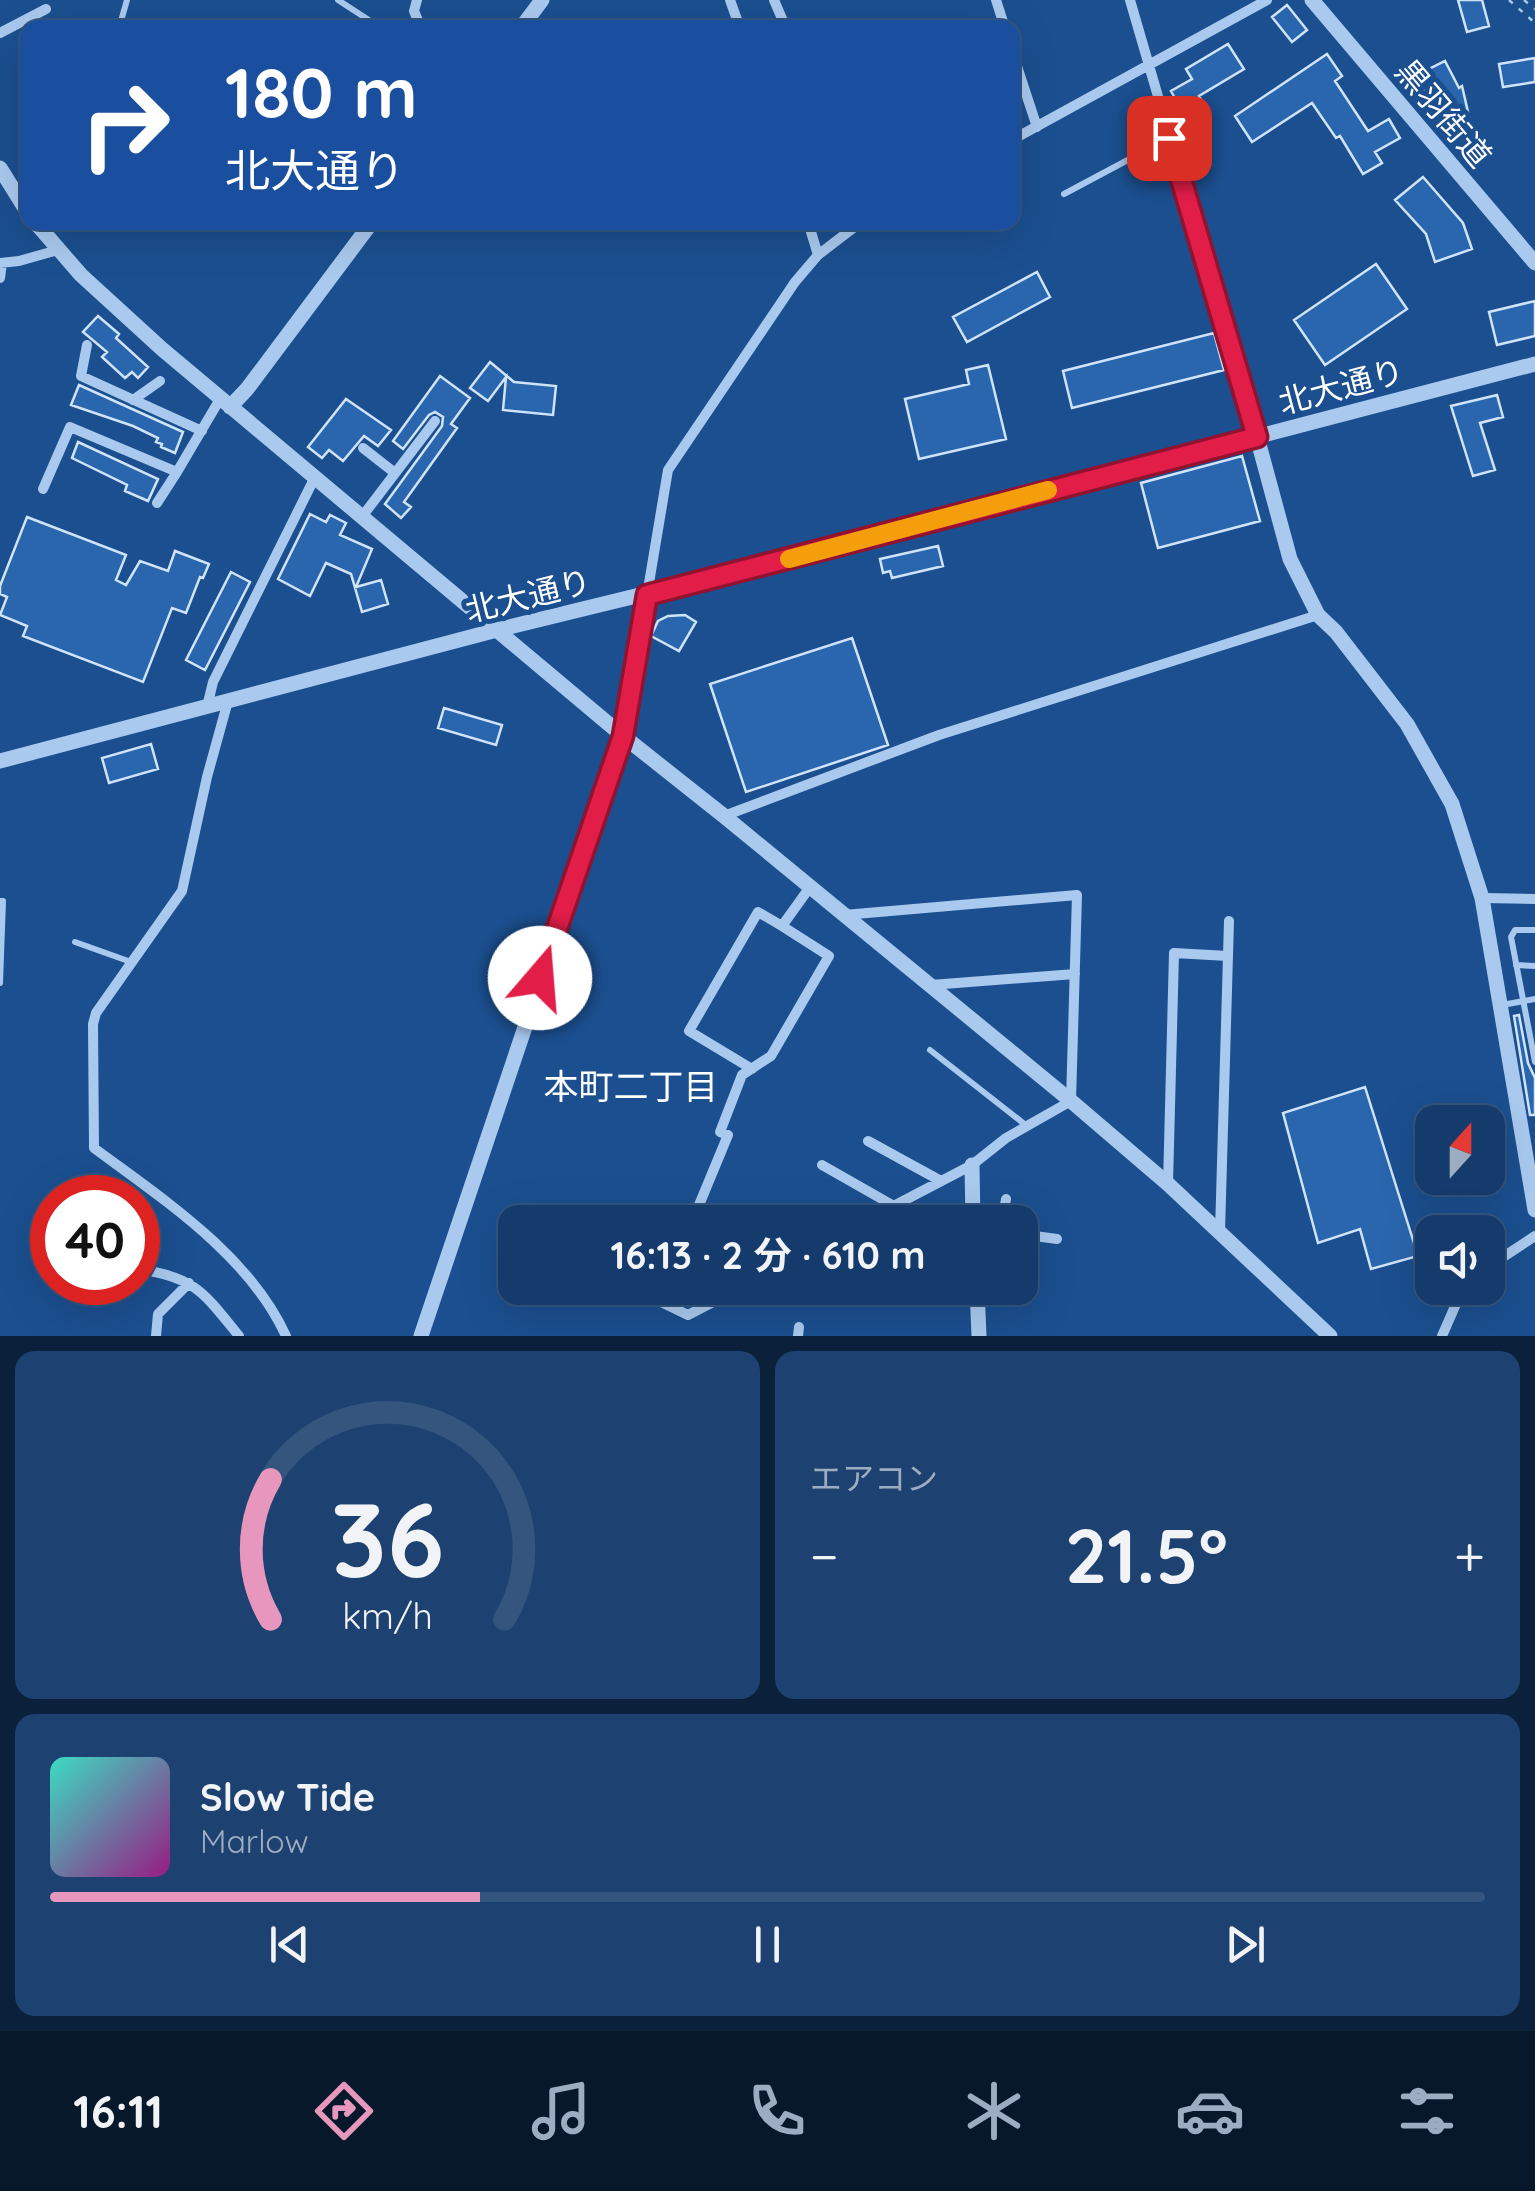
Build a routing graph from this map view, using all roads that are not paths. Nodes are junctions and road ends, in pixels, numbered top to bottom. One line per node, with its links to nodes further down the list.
1 (338, 0): 7 (lane)
2 (1130, 0): 8 (street)
3 (1268, 0): 8 (street)
4 (1312, 0): 22 (street, 黒羽街道)
5 (46, 8): 6 (street)
6 (23, 20)
7 (369, 20)
8 (1148, 66): 10 (street); 12 (street)
9 (1020, 75): 10 (street)
10 (1037, 127): 11 (street)
11 (1020, 136)
12 (1169, 138): 14 (lane); 32 (street)
13 (0, 168): 15 (street)
14 (1064, 194)
15 (20, 201)
16 (42, 230): 20 (street)
17 (366, 230): 29 (street)
18 (810, 230): 21 (street)
19 (851, 230): 21 (street)
20 (58, 250): 23 (street); 29 (street)
21 (818, 255): 40 (street)
22 (1535, 262)
23 (1, 263): 24 (street)
24 (0, 278)
25 (86, 345): 28 (street)
26 (1535, 364): 32 (street, 北大通り)
27 (160, 381): 28 (street)
28 (134, 400): 31 (street)
29 (225, 403): 31 (street); 36 (street)
30 (434, 421): 35 (street)
31 (202, 430): 34 (street)
32 (1257, 437): 40 (street, 北大通り); 41 (street)
33 (364, 448): 35 (street)
34 (177, 472): 37 (street); 38 (street)
35 (395, 473): 39 (street)
36 (314, 479): 39 (street); 44 (street)
37 (44, 490)
38 (157, 503)
39 (361, 518): 42 (street)
40 (647, 595): 42 (street, 北大通り); 45 (street)
41 (1318, 615): 47 (street); 49 (street)
42 (498, 630): 43 (street, 北大通り); 45 (street)
43 (228, 701): 44 (street, 北大通り); 58 (street)
44 (206, 707): 46 (street, 北大通り)
45 (623, 736): 47 (street); 98 (street)
46 (0, 761)
47 (724, 816): 48 (street)
48 (810, 887): 52 (street); 54 (street)
49 (1482, 898): 50 (street); 66 (street)
50 (1535, 900)
51 (0, 901): 62 (lane)
52 (843, 915): 61 (street); 63 (street)
53 (1229, 921): 57 (street)
54 (782, 926): 69 (street); 69 (street)
55 (1535, 930): 59 (lane)
56 (75, 942): 58 (lane)
57 (1228, 956): 76 (street); 84 (street)
58 (132, 962): 97 (street)
59 (1516, 965): 60 (lane); 65 (lane)
60 (1535, 966)
61 (1075, 974): 63 (street); 70 (street)
62 (0, 983)
63 (929, 985): 70 (street)
64 (1535, 999): 65 (lane)
65 (1523, 1001): 66 (lane); 68 (lane)
66 (1500, 1005): 83 (street)
67 (930, 1050): 71 (lane)
68 (1535, 1062)
69 (752, 1069): 78 (street)
70 (1072, 1102): 71 (street); 76 (street)
71 (1028, 1126): 74 (street)
72 (868, 1141): 75 (street)
73 (822, 1165): 79 (street)
74 (972, 1165): 75 (street); 81 (street)
75 (941, 1182): 80 (street)
76 (1168, 1184): 84 (street)
77 (1006, 1199): 82 (street)
78 (699, 1205)
79 (892, 1205)
80 (896, 1205)
81 (973, 1205)
82 (1005, 1205)
83 (1535, 1210)
84 (1220, 1232): 100 (street)
85 (1038, 1236): 87 (street)
86 (1535, 1236): 88 (street)
87 (1057, 1239)
88 (1505, 1256)
89 (160, 1272): 90 (street)
90 (189, 1283): 95 (street); 96 (street)
91 (667, 1305): 92 (street)
92 (706, 1305)
93 (978, 1305): 99 (street)
94 (1456, 1305): 101 (street)
95 (156, 1336)
96 (239, 1336)
97 (286, 1336)
98 (421, 1336)
99 (980, 1336)
100 (1330, 1336)
101 (1442, 1336)

